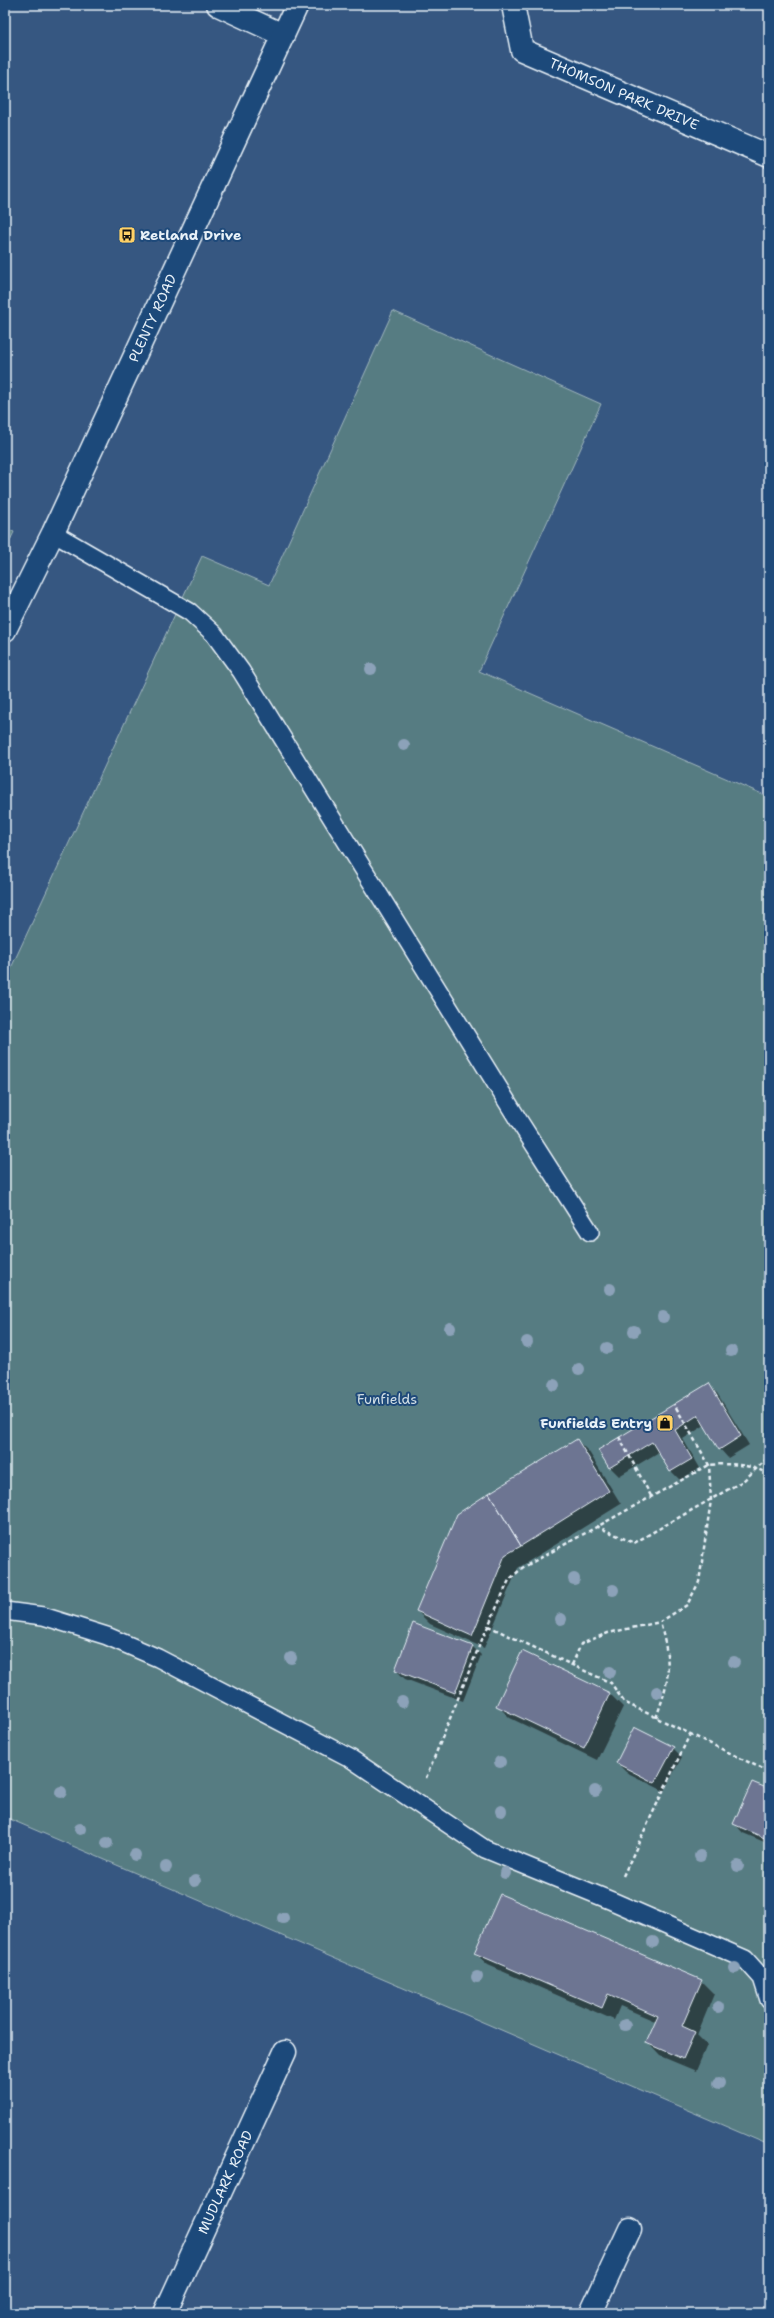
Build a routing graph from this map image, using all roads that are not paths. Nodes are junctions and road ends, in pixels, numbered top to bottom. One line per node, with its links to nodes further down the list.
1 (218, 5): 4 (street)
2 (297, 5): 4 (street, PLENTY ROAD)
3 (513, 5): 5 (street, THOMSON PARK DRIVE)
4 (284, 35): 6 (street, PLENTY ROAD)
5 (769, 156)
6 (53, 533): 7 (street, PLENTY ROAD); 8 (lane)
7 (5, 630)
8 (590, 1232)
9 (5, 1611): 10 (lane)
10 (769, 2000)
11 (285, 2052): 13 (street, MUDLARK ROAD)
12 (630, 2229): 14 (street)
13 (165, 2313)
14 (591, 2313)

